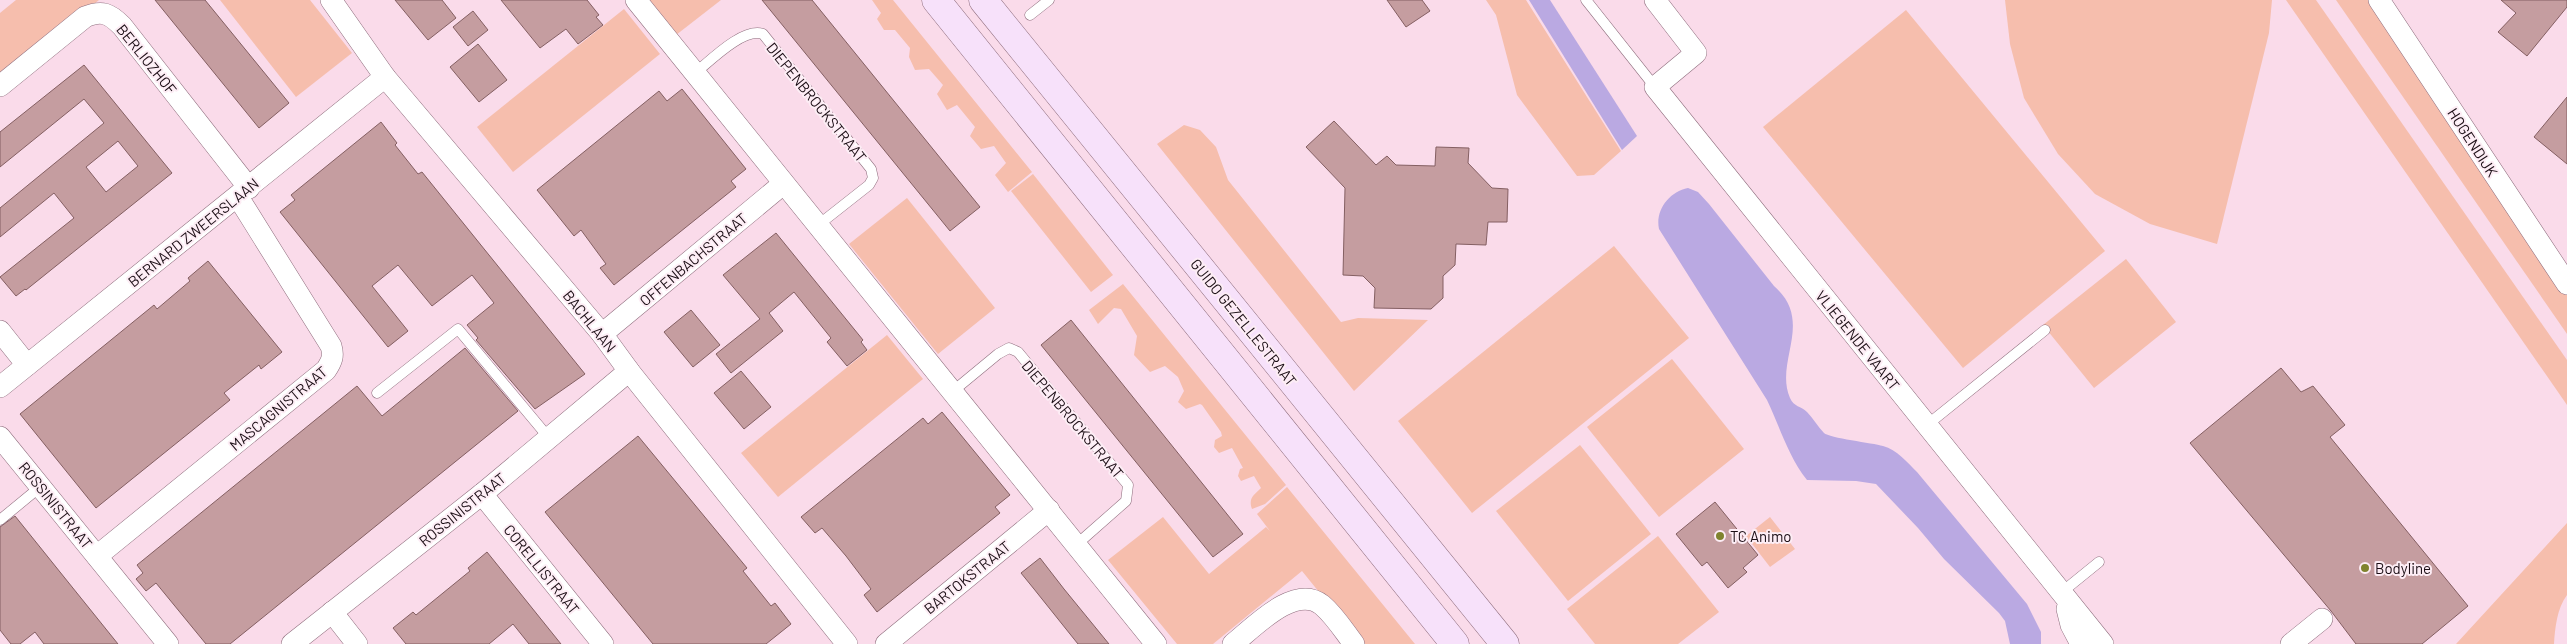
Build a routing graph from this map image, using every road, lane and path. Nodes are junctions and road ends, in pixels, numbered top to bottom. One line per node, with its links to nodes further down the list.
1 (636, 0): 10 (street)
2 (936, 0): 48 (main road)
3 (984, 0): 49 (main road, GUIDO GEZELLESTRAAT)
4 (1049, 0): 9 (lane)
5 (1586, 0): 13 (lane, VLIEGENDE VAART)
6 (1655, 0): 13 (street)
7 (2379, 0): 17 (street, HOGENDIJK)
8 (337, 2): 11 (street, BACHLAAN)
9 (1030, 15)
10 (694, 74): 14 (street); 16 (lane, DIEPENBROCKSTRAAT)
11 (386, 76): 15 (street, BERNARD ZWEERSLAAN); 20 (street, BACHLAAN)
12 (0, 86): 15 (street, BERLIOZHOF)
13 (1655, 87): 26 (street, VLIEGENDE VAART)
14 (783, 184): 16 (street); 20 (street, OFFENBACHSTRAAT)
15 (243, 193): 21 (street, BERNARD ZWEERSLAAN); 34 (street, MASCAGNISTRAAT)
16 (817, 226): 24 (street)
17 (2567, 284)
18 (2045, 330): 26 (lane)
19 (0, 331): 21 (street)
20 (602, 334): 22 (street, BACHLAAN)
21 (28, 366): 23 (street, BERNARD ZWEERSLAAN)
22 (629, 371): 28 (street, ROSSINISTRAAT); 43 (street, BACHLAAN)
23 (0, 387)
24 (952, 392): 31 (street); 33 (lane, DIEPENBROCKSTRAAT)
25 (377, 393): 28 (lane)
26 (1927, 425): 36 (street, VLIEGENDE VAART)
27 (0, 437): 29 (street, ROSSINISTRAAT)
28 (548, 438): 30 (street, ROSSINISTRAAT)
29 (40, 487): 32 (lane); 34 (street, ROSSINISTRAAT)
30 (482, 494): 37 (street, ROSSINISTRAAT); 42 (street, CORELLISTRAAT)
31 (1049, 510): 33 (street); 44 (street, BARTOKSTRAAT)
32 (0, 520)
33 (1076, 544): 45 (street)
34 (97, 556): 39 (street, ROSSINISTRAAT)
35 (2099, 562): 36 (lane)
36 (2062, 592): 50 (street, VLIEGENDE VAART); 51 (street, VLIEGENDE VAART)
37 (332, 612): 40 (street, ROSSINISTRAAT); 41 (street)
38 (2322, 619): 52 (street)
39 (168, 644)
40 (292, 644)
41 (357, 644)
42 (603, 644)
43 (847, 644)
44 (886, 644)
45 (1156, 644)
46 (1233, 644): 47 (street)
47 (1354, 644)
48 (1455, 644)
49 (1504, 644)
50 (2081, 644)
51 (2103, 644)
52 (2291, 644)

